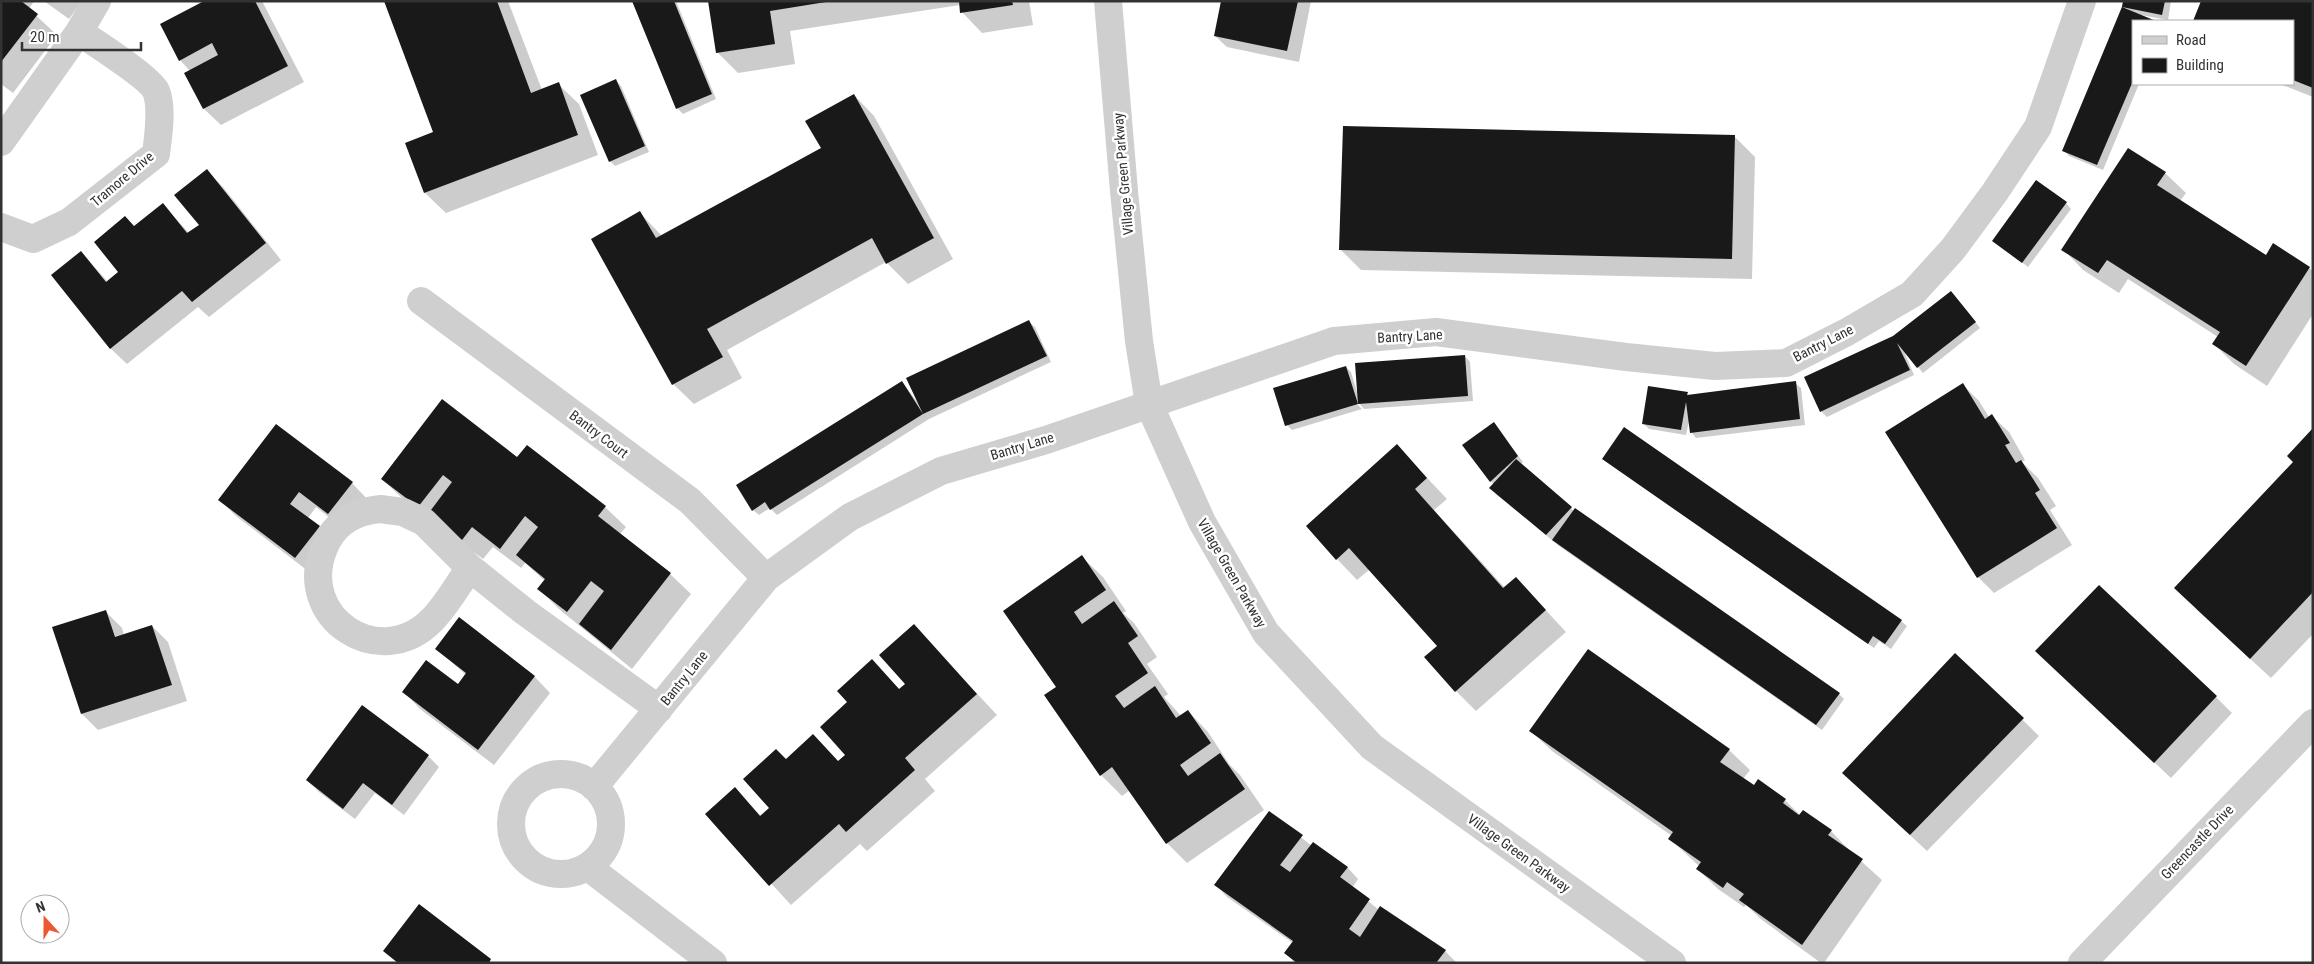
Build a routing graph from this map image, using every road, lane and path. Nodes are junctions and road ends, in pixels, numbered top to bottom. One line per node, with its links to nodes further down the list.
1 (97, 1): 4 (street)
2 (1108, 1): 8 (street, Village Green Parkway)
3 (2082, 1): 8 (street, Bantry Lane)
4 (79, 32): 5 (street); 6 (street, Tramore Drive)
5 (1, 142)
6 (1, 227)
7 (421, 301): 10 (street, Bantry Court)
8 (1149, 404): 10 (street, Bantry Lane); 17 (street, Village Green Parkway)
9 (470, 568): 9 (street, Bantry Lane); 11 (street, Bantry Lane)
10 (766, 578): 11 (street, Bantry Lane)
11 (659, 709): 13 (street, Bantry Lane)
12 (2313, 722): 15 (street, Greencastle Drive)
13 (594, 786): 14 (street); 14 (street)
14 (588, 867): 16 (street)
15 (2094, 958)
16 (713, 963)
17 (1672, 963)

